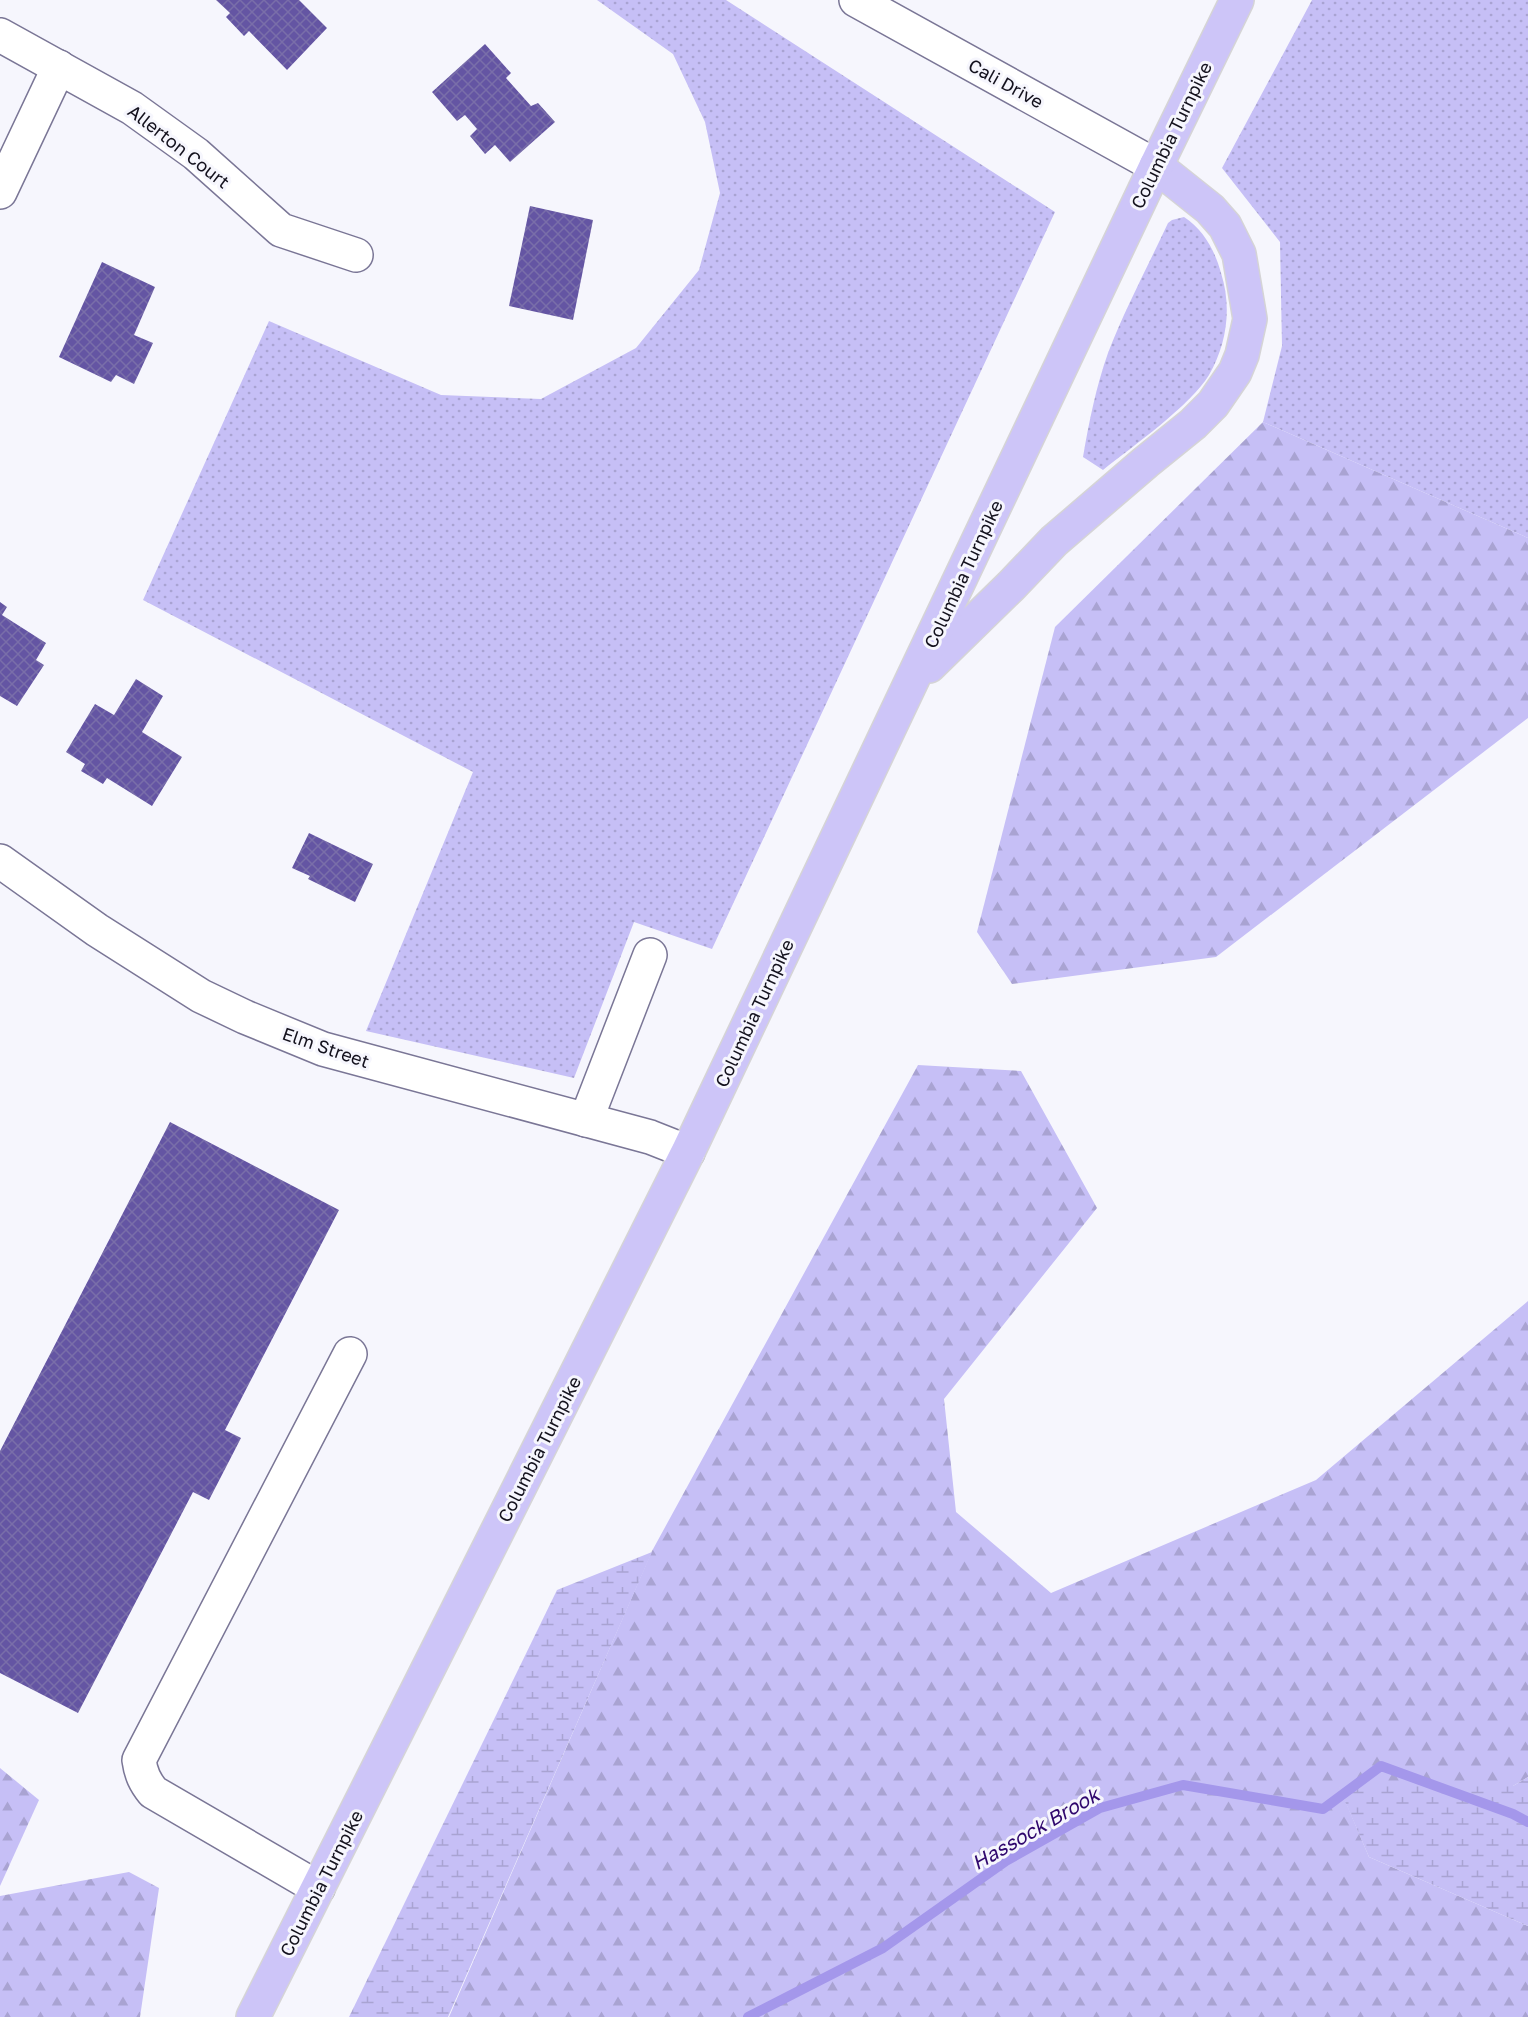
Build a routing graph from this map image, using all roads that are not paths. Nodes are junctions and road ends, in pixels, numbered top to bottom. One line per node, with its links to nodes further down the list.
1 (856, 0): 5 (street, Cali Drive)
2 (1237, 0): 5 (main road, Columbia Turnpike)
3 (0, 34): 4 (street, Allerton Court)
4 (59, 67): 6 (street); 7 (street, Allerton Court)
5 (1156, 166): 8 (main road, Columbia Turnpike); 8 (main road)
6 (0, 192)
7 (356, 255)
8 (913, 681): 12 (main road, Columbia Turnpike)
9 (0, 861): 11 (street, Elm Street)
10 (650, 956): 11 (street)
11 (586, 1120): 12 (street, Elm Street)
12 (688, 1152): 14 (main road, Columbia Turnpike)
13 (350, 1354): 14 (street)
14 (318, 1888): 15 (main road, Columbia Turnpike)
15 (254, 2017)

